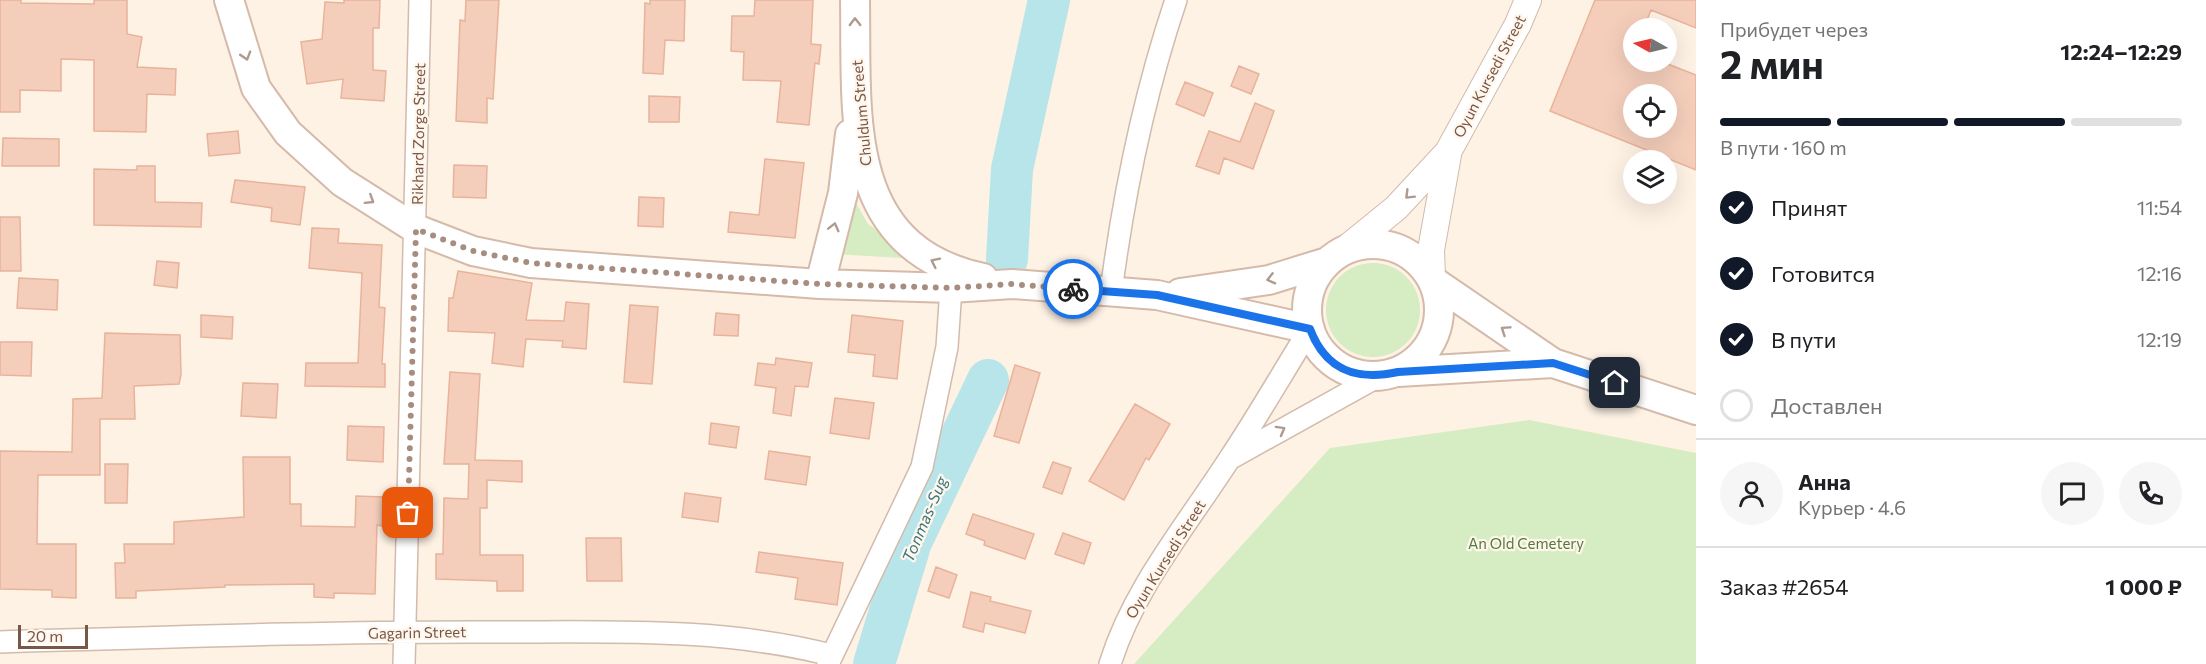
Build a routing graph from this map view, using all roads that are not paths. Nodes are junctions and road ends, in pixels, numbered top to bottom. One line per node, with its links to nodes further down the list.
1 (230, 0): 8 (main road, Chuldum Street, one-way to 8)
2 (420, 0): 8 (street, Rikhard Zorge Street)
3 (855, 0): 6 (main road, Chuldum Street, one-way to 3)
4 (1176, 0): 14 (street)
5 (1528, 0): 7 (street, Oyun Kursedi Street)
6 (856, 86): 11 (main road, one-way to 6); 12 (main road, Chuldum Street, one-way to 6)
7 (1449, 152): 9 (street, Oyun Kursedi Street, one-way to 9); 10 (street, Oyun Kursedi Street)
8 (416, 229): 11 (main road, Chuldum Street); 21 (street, Rikhard Zorge Street)
9 (1335, 256): 10 (main road); 15 (main road, Chuldum Street, one-way to 15); 16 (main road)
10 (1433, 280): 17 (main road, one-way to 10); 18 (main road)
11 (820, 284): 13 (main road, Chuldum Street)
12 (1011, 284): 13 (main road, Chuldum Street); 14 (main road, Chuldum Street)
13 (951, 288): 23 (street)
14 (1111, 291): 15 (main road, Chuldum Street)
15 (1157, 295): 16 (main road, Chuldum Street)
16 (1310, 329): 18 (main road); 20 (street, Oyun Kursedi Street)
17 (1553, 363): 18 (main road); 19 (main road)
18 (1388, 374): 20 (street, Oyun Kursedi Street, one-way to 18)
19 (1696, 410)
20 (1230, 459): 25 (street, Oyun Kursedi Street)
21 (404, 632): 22 (street, Gagarin Street); 23 (street, Gagarin Street); 24 (street, Rikhard Zorge Street)
22 (0, 642)
23 (830, 660)
24 (404, 664)
25 (1110, 664)

